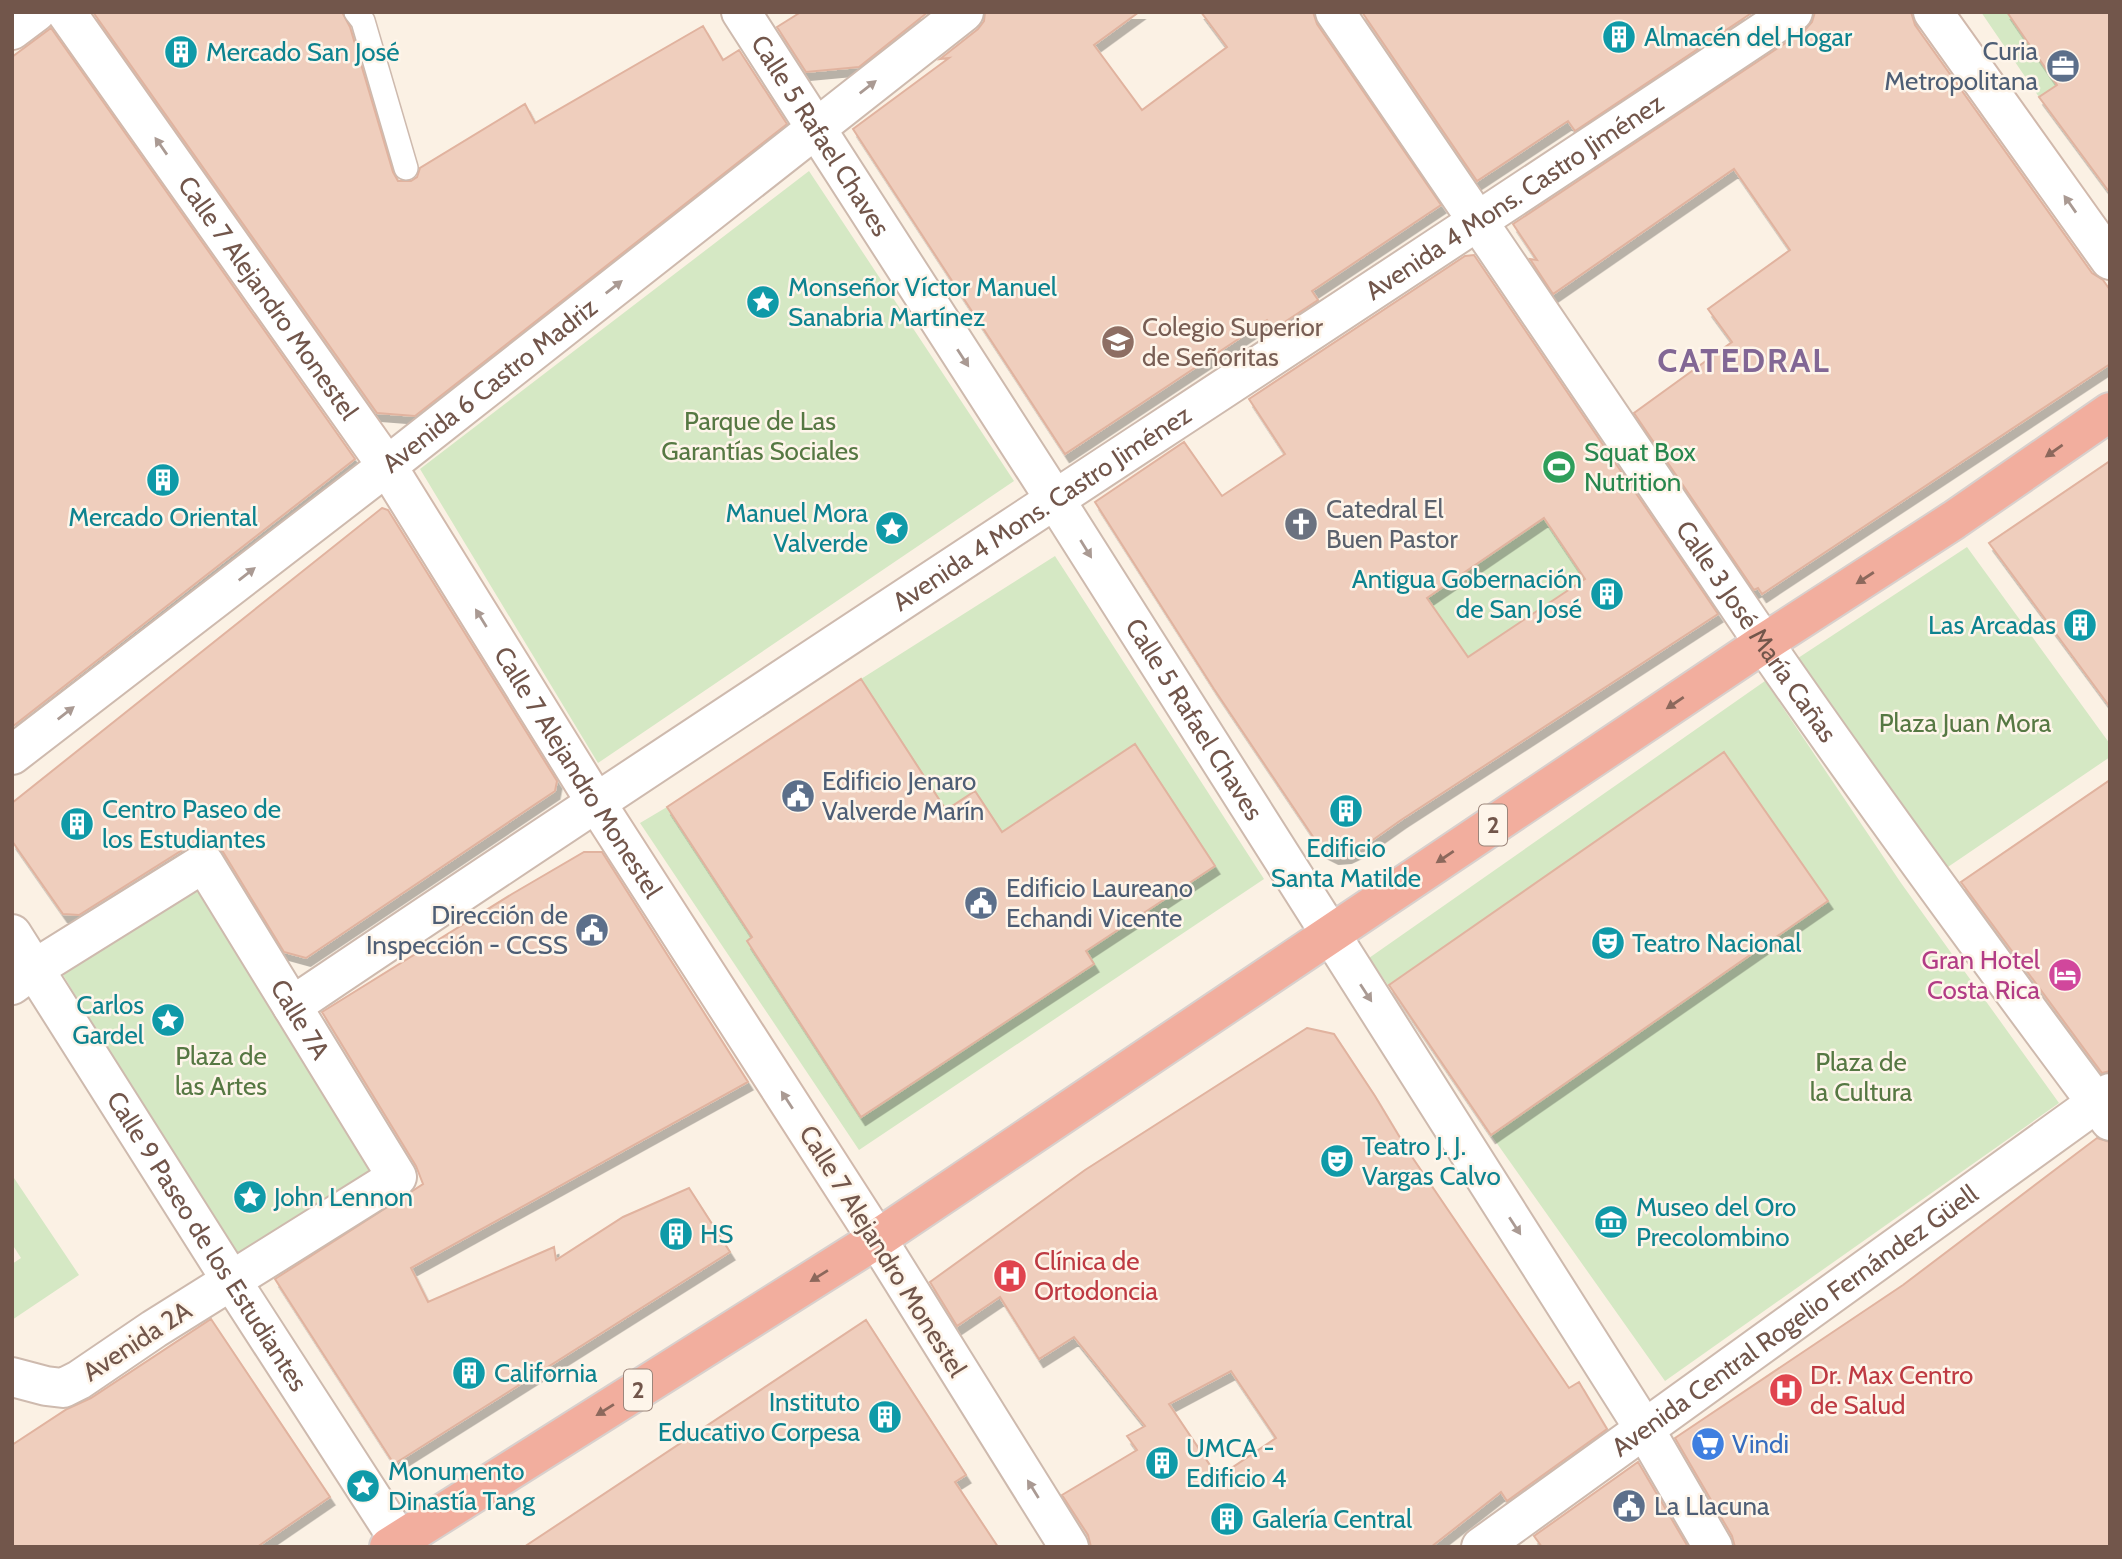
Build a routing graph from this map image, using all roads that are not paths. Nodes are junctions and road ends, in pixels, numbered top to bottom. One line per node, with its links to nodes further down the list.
1 (36, 12): 9 (street)
2 (66, 12): 15 (street, Calle 7 Alejandro Monestel, one-way to 2)
3 (356, 12): 11 (lane)
4 (741, 12): 10 (street, Calle 5 Rafael Chaves)
5 (964, 12): 10 (street, Avenida 6 Castro Madriz, one-way to 5)
6 (1335, 12): 12 (street, Calle 3 José María Cañas)
7 (1793, 12): 12 (street, Avenida 4 Mons. Castro Jiménez)
8 (1933, 12): 13 (street, one-way to 8)
9 (12, 30)
10 (815, 129): 15 (street, Avenida 6 Castro Madriz, one-way to 10); 16 (street, Calle 5 Rafael Chaves, one-way to 16)
11 (406, 168)
12 (1480, 222): 16 (street, Avenida 4 Mons. Castro Jiménez); 17 (street, Calle 3 José María Cañas)
13 (2110, 260)
14 (2110, 412): 17 (highway, 2, one-way to 17)
15 (387, 466): 18 (street, Avenida 6 Castro Madriz, one-way to 15); 19 (street, Calle 7 Alejandro Monestel, one-way to 15)
16 (1054, 498): 19 (street, Avenida 4 Mons. Castro Jiménez); 21 (street, Calle 5 Rafael Chaves, one-way to 21)
17 (1764, 643): 21 (highway, 2, one-way to 21); 24 (street, Calle 3 José María Cañas)
18 (12, 755)
19 (595, 802): 23 (street, Avenida 4 Mons. Castro Jiménez); 26 (street, Calle 7 Alejandro Monestel, one-way to 19)
20 (12, 934): 22 (street, Calle 9 Paseo de los Estudiantes)
21 (1330, 935): 26 (highway, 2); 29 (street, Calle 5 Rafael Chaves, one-way to 29)
22 (23, 977): 23 (street, Calle 7A); 27 (street, Calle 9 Paseo de los Estudiantes)
23 (292, 1006): 25 (street, Calle 7A)
24 (2105, 1106): 29 (street, Avenida Central Rogelio Fernández Güell)
25 (397, 1177): 27 (street, Avenida 2A)
26 (877, 1240): 30 (highway, 2, one-way to 30); 31 (street, Calle 7 Alejandro Monestel, one-way to 26)
27 (230, 1280): 28 (street, Avenida 2A); 30 (street, Calle 9 Paseo de los Estudiantes)
28 (12, 1377)
29 (1645, 1430): 32 (street, Avenida Central Rogelio Fernández Güell); 33 (street, Calle 5 Rafael Chaves)
30 (397, 1545)
31 (1069, 1547)
32 (1481, 1547)
33 (1713, 1547)

